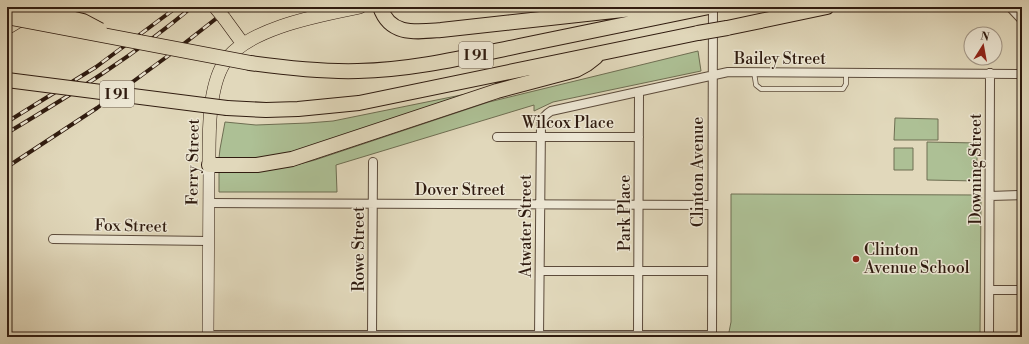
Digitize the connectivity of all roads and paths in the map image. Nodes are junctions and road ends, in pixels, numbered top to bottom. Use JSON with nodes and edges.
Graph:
{"nodes":[{"id":1,"x":24,"y":7,"type":"edge"},
{"id":2,"x":40,"y":7,"type":"edge"},
{"id":3,"x":215,"y":7,"type":"edge"},
{"id":4,"x":360,"y":7,"type":"edge"},
{"id":5,"x":380,"y":7,"type":"edge"},
{"id":6,"x":650,"y":7,"type":"edge"},
{"id":7,"x":713,"y":7,"type":"edge"},
{"id":8,"x":827,"y":7,"type":"edge"},
{"id":9,"x":1010,"y":7,"type":"edge"},
{"id":10,"x":704,"y":8,"type":"edge"},
{"id":11,"x":7,"y":17,"type":"edge"},
{"id":12,"x":1022,"y":20,"type":"edge"},
{"id":13,"x":7,"y":28,"type":"edge"},
{"id":14,"x":111,"y":37,"type":"junction"},
{"id":15,"x":243,"y":44,"type":"junction"},
{"id":16,"x":600,"y":54,"type":"junction"},
{"id":17,"x":754,"y":72,"type":"junction"},
{"id":18,"x":846,"y":73,"type":"junction"},
{"id":19,"x":990,"y":74,"type":"junction"},
{"id":20,"x":1022,"y":74,"type":"edge"},
{"id":21,"x":713,"y":76,"type":"junction"},
{"id":22,"x":7,"y":80,"type":"edge"},
{"id":23,"x":639,"y":92,"type":"junction"},
{"id":24,"x":544,"y":116,"type":"joint"},
{"id":25,"x":497,"y":137,"type":"dead end"},
{"id":26,"x":541,"y":137,"type":"junction"},
{"id":27,"x":639,"y":137,"type":"junction"},
{"id":28,"x":373,"y":162,"type":"dead end"},
{"id":29,"x":209,"y":165,"type":"junction"},
{"id":30,"x":990,"y":196,"type":"junction"},
{"id":31,"x":1022,"y":196,"type":"edge"},
{"id":32,"x":209,"y":203,"type":"junction"},
{"id":33,"x":373,"y":204,"type":"junction"},
{"id":34,"x":540,"y":204,"type":"junction"},
{"id":35,"x":639,"y":205,"type":"junction"},
{"id":36,"x":712,"y":205,"type":"junction"},
{"id":37,"x":53,"y":239,"type":"dead end"},
{"id":38,"x":209,"y":241,"type":"junction"},
{"id":39,"x":638,"y":270,"type":"junction"},
{"id":40,"x":540,"y":271,"type":"junction"},
{"id":41,"x":712,"y":271,"type":"junction"},
{"id":42,"x":990,"y":290,"type":"junction"},
{"id":43,"x":1022,"y":290,"type":"edge"},
{"id":44,"x":638,"y":335,"type":"junction"},
{"id":45,"x":208,"y":336,"type":"edge"},
{"id":46,"x":372,"y":336,"type":"edge"},
{"id":47,"x":539,"y":336,"type":"edge"},
{"id":48,"x":712,"y":336,"type":"edge"},
{"id":49,"x":989,"y":337,"type":"edge"}],
"edges":[{"from":1,"to":14,"type":"highway","bridge":true},
{"from":2,"to":13,"type":"main road"},
{"from":3,"to":15,"type":"main road","bridge":true},
{"from":4,"to":15,"type":"main road","name":"Ferry Street"},
{"from":5,"to":6,"type":"highway"},
{"from":7,"to":21,"type":"street","name":"Clinton Avenue"},
{"from":8,"to":16,"type":"highway","number":"I 91","bridge":true},
{"from":9,"to":12,"type":"street"},
{"from":10,"to":14,"type":"highway","number":"I 91","bridge":true},
{"from":11,"to":14,"type":"highway","number":"I 91","bridge":true},
{"from":15,"to":29,"type":"main road","name":"Ferry Street"},
{"from":16,"to":22,"type":"highway","number":"I 91","bridge":true},
{"from":16,"to":29,"type":"highway"},
{"from":17,"to":18,"type":"street","name":"Bailey Street"},
{"from":17,"to":18,"type":"lane"},
{"from":17,"to":21,"type":"street","name":"Bailey Street"},
{"from":18,"to":19,"type":"street","name":"Bailey Street"},
{"from":19,"to":20,"type":"street","name":"Bailey Street"},
{"from":19,"to":30,"type":"street","name":"Downing Street"},
{"from":21,"to":23,"type":"street","name":"Bailey Street"},
{"from":21,"to":36,"type":"street","name":"Clinton Avenue"},
{"from":23,"to":24,"type":"street","name":"Bailey Street"},
{"from":23,"to":27,"type":"street","name":"Park Place"},
{"from":24,"to":26,"type":"street","name":"Atwater Street"},
{"from":25,"to":26,"type":"street","name":"Wilcox Place"},
{"from":26,"to":27,"type":"street","name":"Wilcox Place"},
{"from":26,"to":34,"type":"street","name":"Atwater Street"},
{"from":27,"to":35,"type":"street","name":"Park Place"},
{"from":28,"to":33,"type":"street","name":"Rowe Street"},
{"from":29,"to":32,"type":"main road","name":"Ferry Street"},
{"from":30,"to":31,"type":"street"},
{"from":30,"to":42,"type":"street","name":"Downing Street"},
{"from":32,"to":33,"type":"street","name":"Dover Street"},
{"from":32,"to":38,"type":"main road","name":"Ferry Street"},
{"from":33,"to":34,"type":"street","name":"Dover Street"},
{"from":33,"to":46,"type":"street","name":"Rowe Street"},
{"from":34,"to":35,"type":"street","name":"Dover Street"},
{"from":34,"to":40,"type":"street","name":"Atwater Street"},
{"from":35,"to":36,"type":"street","name":"Dover Street"},
{"from":35,"to":39,"type":"street","name":"Park Place"},
{"from":36,"to":41,"type":"street","name":"Clinton Avenue"},
{"from":37,"to":38,"type":"street","name":"Fox Street"},
{"from":38,"to":45,"type":"main road","name":"Ferry Street"},
{"from":39,"to":40,"type":"street"},
{"from":39,"to":41,"type":"street"},
{"from":39,"to":44,"type":"street","name":"Park Place"},
{"from":40,"to":47,"type":"street","name":"Atwater Street"},
{"from":41,"to":48,"type":"street","name":"Clinton Avenue"},
{"from":42,"to":43,"type":"street"},
{"from":42,"to":49,"type":"street","name":"Downing Street"},
{"from":44,"to":47,"type":"street"},
{"from":44,"to":48,"type":"street"},
{"from":45,"to":46,"type":"street"},
{"from":46,"to":47,"type":"street"}]}
